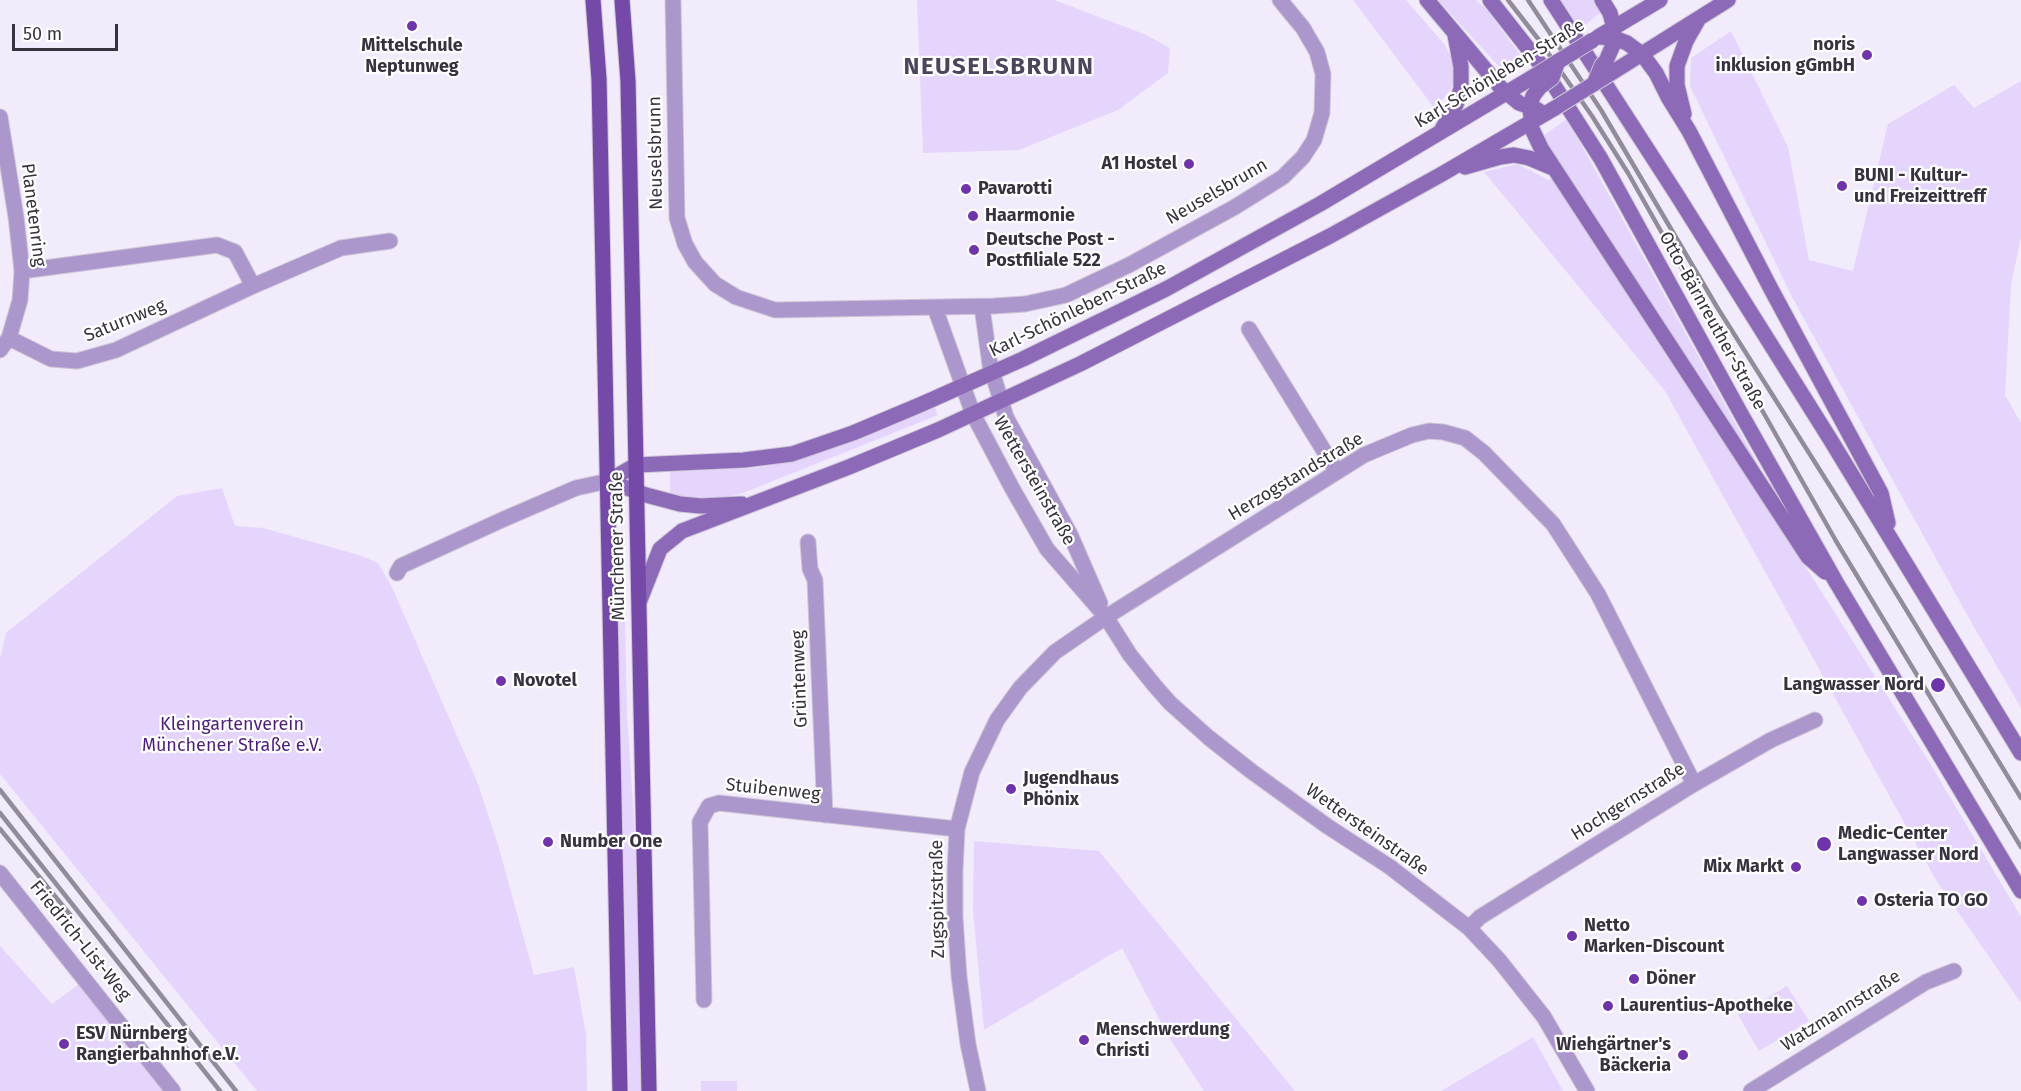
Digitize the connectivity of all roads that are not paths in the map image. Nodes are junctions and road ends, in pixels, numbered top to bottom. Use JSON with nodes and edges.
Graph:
{"nodes":[{"id":1,"x":593,"y":0,"type":"edge"},
{"id":2,"x":622,"y":0,"type":"edge"},
{"id":3,"x":673,"y":0,"type":"edge"},
{"id":4,"x":1280,"y":0,"type":"edge"},
{"id":5,"x":1427,"y":0,"type":"edge"},
{"id":6,"x":1490,"y":0,"type":"edge"},
{"id":7,"x":1551,"y":0,"type":"edge"},
{"id":8,"x":1602,"y":0,"type":"edge"},
{"id":9,"x":1660,"y":0,"type":"edge"},
{"id":10,"x":1728,"y":0,"type":"edge"},
{"id":11,"x":1699,"y":19,"type":"junction"},
{"id":12,"x":1454,"y":32,"type":"junction"},
{"id":13,"x":1605,"y":36,"type":"junction"},
{"id":14,"x":1642,"y":54,"type":"junction"},
{"id":15,"x":1610,"y":67,"type":"junction"},
{"id":16,"x":1537,"y":82,"type":"junction"},
{"id":17,"x":1507,"y":93,"type":"junction"},
{"id":18,"x":1530,"y":115,"type":"junction"},
{"id":19,"x":0,"y":117,"type":"edge"},
{"id":20,"x":1689,"y":131,"type":"junction"},
{"id":21,"x":1439,"y":133,"type":"junction"},
{"id":22,"x":1553,"y":168,"type":"junction"},
{"id":23,"x":1442,"y":174,"type":"junction"},
{"id":24,"x":390,"y":241,"type":"dead end"},
{"id":25,"x":22,"y":271,"type":"junction"},
{"id":26,"x":253,"y":286,"type":"junction"},
{"id":27,"x":982,"y":307,"type":"junction"},
{"id":28,"x":935,"y":308,"type":"junction"},
{"id":29,"x":1249,"y":329,"type":"dead end"},
{"id":30,"x":5,"y":344,"type":"edge"},
{"id":31,"x":992,"y":373,"type":"junction"},
{"id":32,"x":962,"y":386,"type":"junction"},
{"id":33,"x":1001,"y":402,"type":"junction"},
{"id":34,"x":973,"y":414,"type":"junction"},
{"id":35,"x":636,"y":465,"type":"junction"},
{"id":36,"x":1337,"y":472,"type":"junction"},
{"id":37,"x":608,"y":481,"type":"junction"},
{"id":38,"x":636,"y":492,"type":"junction"},
{"id":39,"x":754,"y":503,"type":"junction"},
{"id":40,"x":1891,"y":538,"type":"junction"},
{"id":41,"x":808,"y":542,"type":"dead end"},
{"id":42,"x":397,"y":573,"type":"dead end"},
{"id":43,"x":1836,"y":582,"type":"junction"},
{"id":44,"x":638,"y":606,"type":"junction"},
{"id":45,"x":1106,"y":617,"type":"junction"},
{"id":46,"x":1815,"y":720,"type":"dead end"},
{"id":47,"x":2021,"y":753,"type":"edge"},
{"id":48,"x":1694,"y":784,"type":"junction"},
{"id":49,"x":825,"y":815,"type":"junction"},
{"id":50,"x":957,"y":829,"type":"junction"},
{"id":51,"x":0,"y":873,"type":"edge"},
{"id":52,"x":2021,"y":891,"type":"edge"},
{"id":53,"x":1469,"y":928,"type":"junction"},
{"id":54,"x":1954,"y":971,"type":"dead end"},
{"id":55,"x":704,"y":1000,"type":"dead end"},
{"id":56,"x":173,"y":1091,"type":"edge"},
{"id":57,"x":620,"y":1091,"type":"edge"},
{"id":58,"x":649,"y":1091,"type":"edge"},
{"id":59,"x":978,"y":1091,"type":"edge"},
{"id":60,"x":1587,"y":1091,"type":"edge"},
{"id":61,"x":1751,"y":1091,"type":"edge"}],
"edges":[{"from":1,"to":37,"type":"main road","name":"Münchener Straße"},
{"from":2,"to":35,"type":"main road","name":"Münchener Straße"},
{"from":3,"to":28,"type":"street","name":"Neuselsbrunn"},
{"from":4,"to":27,"type":"street","name":"Neuselsbrunn"},
{"from":5,"to":12,"type":"main road"},
{"from":6,"to":43,"type":"main road","name":"Otto-Bärnreuther-Straße"},
{"from":7,"to":40,"type":"main road","name":"Otto-Bärnreuther-Straße"},
{"from":8,"to":13,"type":"main road"},
{"from":9,"to":13,"type":"main road","name":"Karl-Schönleben-Straße"},
{"from":10,"to":11,"type":"main road"},
{"from":11,"to":14,"type":"main road"},
{"from":11,"to":20,"type":"main road","name":"Otto-Bärnreuther-Straße"},
{"from":12,"to":17,"type":"main road"},
{"from":12,"to":21,"type":"main road"},
{"from":13,"to":14,"type":"main road","name":"Otto-Bärnreuther-Straße"},
{"from":13,"to":15,"type":"main road"},
{"from":13,"to":16,"type":"main road","name":"Karl-Schönleben-Straße","bridge":true},
{"from":14,"to":15,"type":"main road"},
{"from":14,"to":20,"type":"main road","name":"Otto-Bärnreuther-Straße"},
{"from":15,"to":18,"type":"main road","bridge":true},
{"from":16,"to":17,"type":"main road","name":"Karl-Schönleben-Straße"},
{"from":16,"to":18,"type":"main road"},
{"from":17,"to":18,"type":"main road"},
{"from":17,"to":21,"type":"main road","name":"Karl-Schönleben-Straße"},
{"from":18,"to":22,"type":"main road","name":"Otto-Bärnreuther-Straße"},
{"from":18,"to":23,"type":"main road"},
{"from":19,"to":25,"type":"street","name":"Planetenring"},
{"from":20,"to":40,"type":"main road","name":"Otto-Bärnreuther-Straße"},
{"from":21,"to":31,"type":"main road","name":"Karl-Schönleben-Straße"},
{"from":22,"to":23,"type":"main road"},
{"from":22,"to":43,"type":"main road","name":"Otto-Bärnreuther-Straße"},
{"from":23,"to":33,"type":"main road"},
{"from":24,"to":26,"type":"street","name":"Saturnweg"},
{"from":25,"to":26,"type":"street"},
{"from":25,"to":30,"type":"street","name":"Planetenring"},
{"from":26,"to":30,"type":"street","name":"Saturnweg"},
{"from":27,"to":28,"type":"street","name":"Neuselsbrunn"},
{"from":27,"to":31,"type":"street"},
{"from":28,"to":32,"type":"street"},
{"from":29,"to":36,"type":"street"},
{"from":31,"to":32,"type":"main road","name":"Karl-Schönleben-Straße"},
{"from":31,"to":33,"type":"street","name":"Wettersteinstraße"},
{"from":32,"to":34,"type":"street","name":"Wettersteinstraße"},
{"from":32,"to":35,"type":"main road","name":"Karl-Schönleben-Straße"},
{"from":33,"to":34,"type":"main road"},
{"from":33,"to":45,"type":"street","name":"Wettersteinstraße"},
{"from":34,"to":39,"type":"main road"},
{"from":34,"to":45,"type":"street","name":"Wettersteinstraße"},
{"from":35,"to":37,"type":"main road","name":"Karl-Schönleben-Straße"},
{"from":35,"to":38,"type":"main road","name":"Münchener Straße"},
{"from":36,"to":45,"type":"street","name":"Herzogstandstraße"},
{"from":36,"to":48,"type":"street","name":"Herzogstandstraße"},
{"from":37,"to":38,"type":"main road"},
{"from":37,"to":42,"type":"street","name":"Münchener Straße"},
{"from":37,"to":57,"type":"main road","name":"Münchener Straße"},
{"from":38,"to":39,"type":"main road"},
{"from":38,"to":44,"type":"main road","name":"Münchener Straße"},
{"from":39,"to":44,"type":"main road"},
{"from":40,"to":47,"type":"main road","name":"Otto-Bärnreuther-Straße"},
{"from":41,"to":49,"type":"street","name":"Grüntenweg"},
{"from":43,"to":52,"type":"main road","name":"Otto-Bärnreuther-Straße"},
{"from":44,"to":58,"type":"main road","name":"Münchener Straße"},
{"from":45,"to":50,"type":"street","name":"Zugspitzstraße"},
{"from":45,"to":53,"type":"street","name":"Wettersteinstraße"},
{"from":46,"to":48,"type":"street","name":"Hochgernstraße"},
{"from":48,"to":53,"type":"street","name":"Hochgernstraße"},
{"from":49,"to":50,"type":"street","name":"Stuibenweg"},
{"from":49,"to":55,"type":"street","name":"Stuibenweg"},
{"from":50,"to":59,"type":"street","name":"Zugspitzstraße"},
{"from":51,"to":56,"type":"street","name":"Friedrich-List-Weg"},
{"from":53,"to":60,"type":"street","name":"Wettersteinstraße"},
{"from":54,"to":61,"type":"street","name":"Watzmannstraße"}]}
